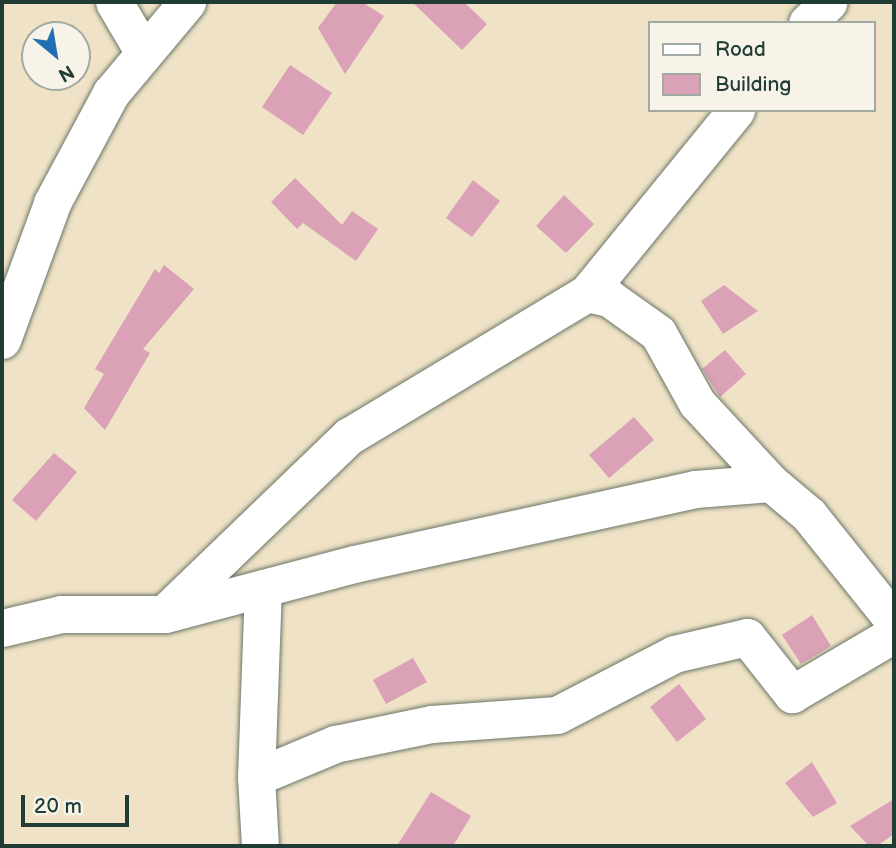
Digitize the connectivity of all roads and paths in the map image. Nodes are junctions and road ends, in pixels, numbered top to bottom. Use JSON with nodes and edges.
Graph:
{"nodes":[{"id":1,"x":114,"y":2,"type":"edge"},
{"id":2,"x":187,"y":2,"type":"edge"},
{"id":3,"x":829,"y":2,"type":"edge"},
{"id":4,"x":809,"y":21,"type":"edge"},
{"id":5,"x":144,"y":53,"type":"junction"},
{"id":6,"x":734,"y":112,"type":"edge"},
{"id":7,"x":587,"y":293,"type":"junction"},
{"id":8,"x":2,"y":340,"type":"edge"},
{"id":9,"x":771,"y":483,"type":"junction"},
{"id":10,"x":263,"y":588,"type":"junction"},
{"id":11,"x":165,"y":614,"type":"junction"},
{"id":12,"x":894,"y":621,"type":"edge"},
{"id":13,"x":2,"y":628,"type":"edge"},
{"id":14,"x":894,"y":634,"type":"edge"},
{"id":15,"x":256,"y":777,"type":"junction"},
{"id":16,"x":260,"y":846,"type":"edge"}],
"edges":[{"from":1,"to":5,"type":"street"},
{"from":2,"to":5,"type":"street"},
{"from":3,"to":4,"type":"street"},
{"from":5,"to":8,"type":"street"},
{"from":6,"to":7,"type":"street"},
{"from":7,"to":9,"type":"street"},
{"from":7,"to":11,"type":"street"},
{"from":9,"to":10,"type":"street"},
{"from":9,"to":12,"type":"street"},
{"from":10,"to":11,"type":"street"},
{"from":10,"to":15,"type":"street"},
{"from":11,"to":13,"type":"street"},
{"from":14,"to":15,"type":"street"},
{"from":15,"to":16,"type":"street"}]}
